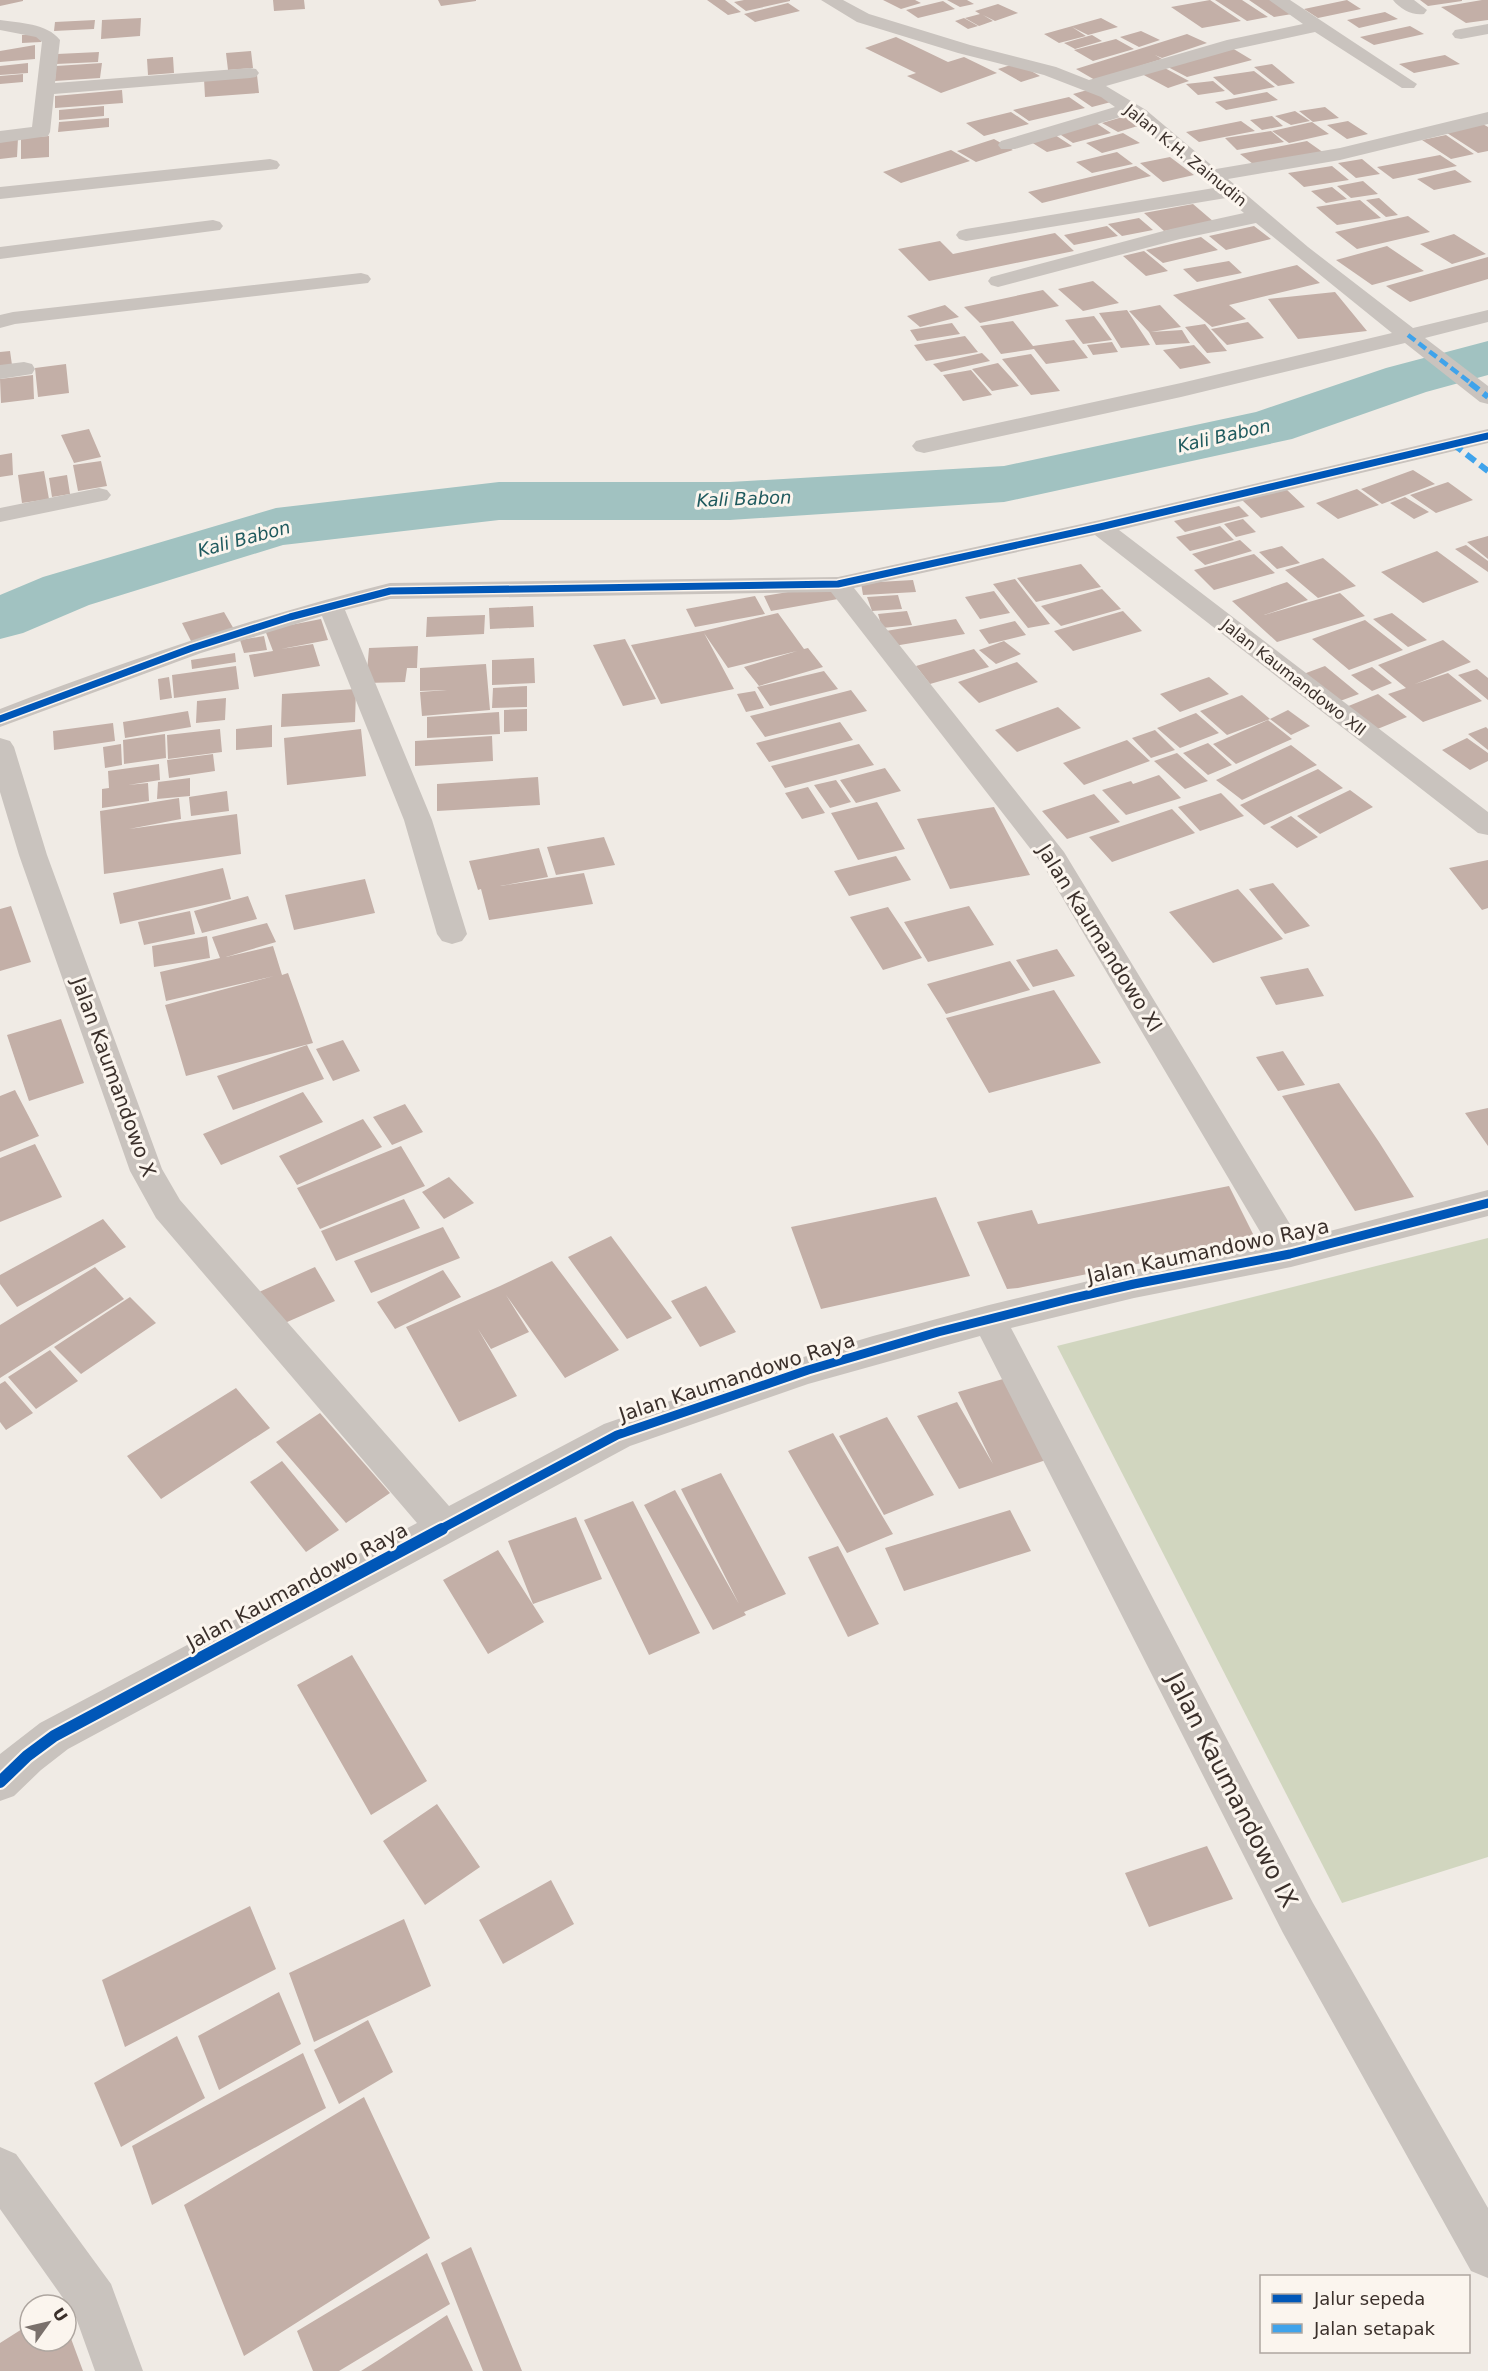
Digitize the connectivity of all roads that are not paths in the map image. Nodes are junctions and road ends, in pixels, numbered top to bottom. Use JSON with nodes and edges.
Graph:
{"nodes":[{"id":1,"x":830,"y":0,"type":"edge"},
{"id":2,"x":1278,"y":0,"type":"edge"},
{"id":3,"x":1402,"y":0,"type":"edge"},
{"id":4,"x":1418,"y":10,"type":"dead end"},
{"id":5,"x":0,"y":25,"type":"edge"},
{"id":6,"x":1317,"y":26,"type":"junction"},
{"id":7,"x":1488,"y":29,"type":"edge"},
{"id":8,"x":1461,"y":34,"type":"dead end"},
{"id":9,"x":250,"y":73,"type":"dead end"},
{"id":10,"x":1408,"y":84,"type":"dead end"},
{"id":11,"x":1090,"y":85,"type":"junction"},
{"id":12,"x":47,"y":89,"type":"junction"},
{"id":13,"x":1130,"y":108,"type":"junction"},
{"id":14,"x":1488,"y":118,"type":"edge"},
{"id":15,"x":0,"y":137,"type":"edge"},
{"id":16,"x":1008,"y":145,"type":"dead end"},
{"id":17,"x":270,"y":165,"type":"dead end"},
{"id":18,"x":1212,"y":176,"type":"junction"},
{"id":19,"x":1230,"y":191,"type":"junction"},
{"id":20,"x":0,"y":193,"type":"edge"},
{"id":21,"x":1260,"y":216,"type":"junction"},
{"id":22,"x":213,"y":226,"type":"dead end"},
{"id":23,"x":966,"y":235,"type":"dead end"},
{"id":24,"x":0,"y":253,"type":"edge"},
{"id":25,"x":361,"y":279,"type":"dead end"},
{"id":26,"x":998,"y":281,"type":"dead end"},
{"id":27,"x":1488,"y":316,"type":"edge"},
{"id":28,"x":0,"y":322,"type":"edge"},
{"id":29,"x":1408,"y":335,"type":"junction"},
{"id":30,"x":24,"y":369,"type":"dead end"},
{"id":31,"x":0,"y":372,"type":"edge"},
{"id":32,"x":1488,"y":397,"type":"edge"},
{"id":33,"x":1488,"y":436,"type":"edge"},
{"id":34,"x":924,"y":446,"type":"dead end"},
{"id":35,"x":99,"y":495,"type":"dead end"},
{"id":36,"x":0,"y":515,"type":"edge"},
{"id":37,"x":1100,"y":527,"type":"junction"},
{"id":38,"x":837,"y":584,"type":"junction"},
{"id":39,"x":330,"y":605,"type":"junction"},
{"id":40,"x":0,"y":718,"type":"edge"},
{"id":41,"x":0,"y":747,"type":"edge"},
{"id":42,"x":1488,"y":826,"type":"edge"},
{"id":43,"x":452,"y":934,"type":"dead end"},
{"id":44,"x":1488,"y":1203,"type":"edge"},
{"id":45,"x":1291,"y":1254,"type":"junction"},
{"id":46,"x":989,"y":1319,"type":"junction"},
{"id":47,"x":444,"y":1528,"type":"junction"},
{"id":48,"x":0,"y":1782,"type":"edge"},
{"id":49,"x":0,"y":2170,"type":"edge"},
{"id":50,"x":1488,"y":2254,"type":"edge"},
{"id":51,"x":119,"y":2371,"type":"edge"}],
"edges":[{"from":1,"to":11,"type":"street","name":"Jalan K.H. Zainudin"},
{"from":2,"to":6,"type":"street"},
{"from":3,"to":4,"type":"street"},
{"from":5,"to":12,"type":"street"},
{"from":6,"to":10,"type":"street"},
{"from":6,"to":11,"type":"street"},
{"from":7,"to":8,"type":"street"},
{"from":9,"to":12,"type":"street"},
{"from":11,"to":13,"type":"street","name":"Jalan K.H. Zainudin"},
{"from":12,"to":15,"type":"street"},
{"from":13,"to":16,"type":"street"},
{"from":13,"to":18,"type":"street","name":"Jalan K.H. Zainudin"},
{"from":14,"to":18,"type":"street"},
{"from":17,"to":20,"type":"street"},
{"from":18,"to":19,"type":"street","name":"Jalan K.H. Zainudin"},
{"from":19,"to":21,"type":"street","name":"Jalan K.H. Zainudin"},
{"from":19,"to":23,"type":"street"},
{"from":21,"to":26,"type":"street"},
{"from":21,"to":29,"type":"street","name":"Jalan K.H. Zainudin"},
{"from":22,"to":24,"type":"street"},
{"from":25,"to":28,"type":"street"},
{"from":27,"to":29,"type":"street"},
{"from":29,"to":32,"type":"street","name":"Jalan K.H. Zainudin"},
{"from":29,"to":34,"type":"street"},
{"from":30,"to":31,"type":"street"},
{"from":33,"to":37,"type":"street"},
{"from":35,"to":36,"type":"street"},
{"from":37,"to":38,"type":"street"},
{"from":37,"to":42,"type":"street","name":"Jalan Kaumandowo XII"},
{"from":38,"to":39,"type":"street"},
{"from":38,"to":45,"type":"street","name":"Jalan Kaumandowo XI"},
{"from":39,"to":40,"type":"street"},
{"from":39,"to":43,"type":"street"},
{"from":41,"to":47,"type":"street","name":"Jalan Kaumandowo X"},
{"from":44,"to":45,"type":"street","name":"Jalan Kaumandowo Raya"},
{"from":45,"to":46,"type":"street","name":"Jalan Kaumandowo Raya"},
{"from":46,"to":47,"type":"street","name":"Jalan Kaumandowo Raya"},
{"from":46,"to":50,"type":"street","name":"Jalan Kaumandowo IX"},
{"from":47,"to":48,"type":"street","name":"Jalan Kaumandowo Raya"},
{"from":49,"to":51,"type":"street"}]}
